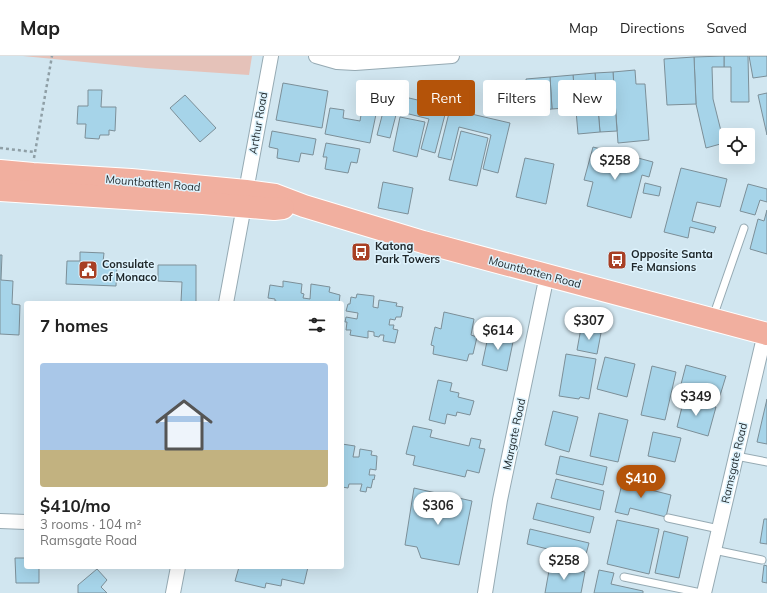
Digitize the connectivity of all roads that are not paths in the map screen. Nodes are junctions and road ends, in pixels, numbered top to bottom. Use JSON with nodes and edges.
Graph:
{"nodes":[{"id":1,"x":271,"y":56,"type":"edge"},
{"id":2,"x":316,"y":56,"type":"edge"},
{"id":3,"x":452,"y":56,"type":"edge"},
{"id":4,"x":0,"y":171,"type":"edge"},
{"id":5,"x":0,"y":190,"type":"edge"},
{"id":6,"x":245,"y":198,"type":"junction"},
{"id":7,"x":744,"y":228,"type":"dead end"},
{"id":8,"x":547,"y":275,"type":"junction"},
{"id":9,"x":226,"y":301,"type":"edge"},
{"id":10,"x":712,"y":319,"type":"junction"},
{"id":11,"x":766,"y":333,"type":"edge"},
{"id":12,"x":736,"y":456,"type":"junction"},
{"id":13,"x":767,"y":462,"type":"edge"},
{"id":14,"x":668,"y":518,"type":"dead end"},
{"id":15,"x":0,"y":521,"type":"edge"},
{"id":16,"x":24,"y":522,"type":"edge"},
{"id":17,"x":719,"y":530,"type":"junction"},
{"id":18,"x":714,"y":550,"type":"junction"},
{"id":19,"x":762,"y":560,"type":"dead end"},
{"id":20,"x":178,"y":569,"type":"edge"},
{"id":21,"x":624,"y":577,"type":"dead end"},
{"id":22,"x":173,"y":593,"type":"edge"},
{"id":23,"x":485,"y":593,"type":"edge"},
{"id":24,"x":703,"y":593,"type":"edge"}],
"edges":[{"from":1,"to":6,"type":"street","name":"Arthur Road"},
{"from":2,"to":3,"type":"street"},
{"from":4,"to":6,"type":"main road","name":"Mountbatten Road"},
{"from":5,"to":6,"type":"main road","name":"Mountbatten Road"},
{"from":6,"to":8,"type":"main road","name":"Mountbatten Road"},
{"from":6,"to":9,"type":"street","name":"Arthur Road"},
{"from":7,"to":10,"type":"lane"},
{"from":8,"to":10,"type":"main road","name":"Mountbatten Road"},
{"from":8,"to":23,"type":"street","name":"Margate Road"},
{"from":10,"to":11,"type":"main road","name":"Mountbatten Road"},
{"from":11,"to":12,"type":"street","name":"Ramsgate Road"},
{"from":12,"to":13,"type":"lane"},
{"from":12,"to":17,"type":"street","name":"Ramsgate Road"},
{"from":14,"to":17,"type":"lane"},
{"from":15,"to":16,"type":"street"},
{"from":17,"to":18,"type":"street","name":"Ramsgate Road"},
{"from":18,"to":19,"type":"lane"},
{"from":18,"to":24,"type":"street","name":"Ramsgate Road"},
{"from":20,"to":22,"type":"street"},
{"from":21,"to":24,"type":"lane"}]}
